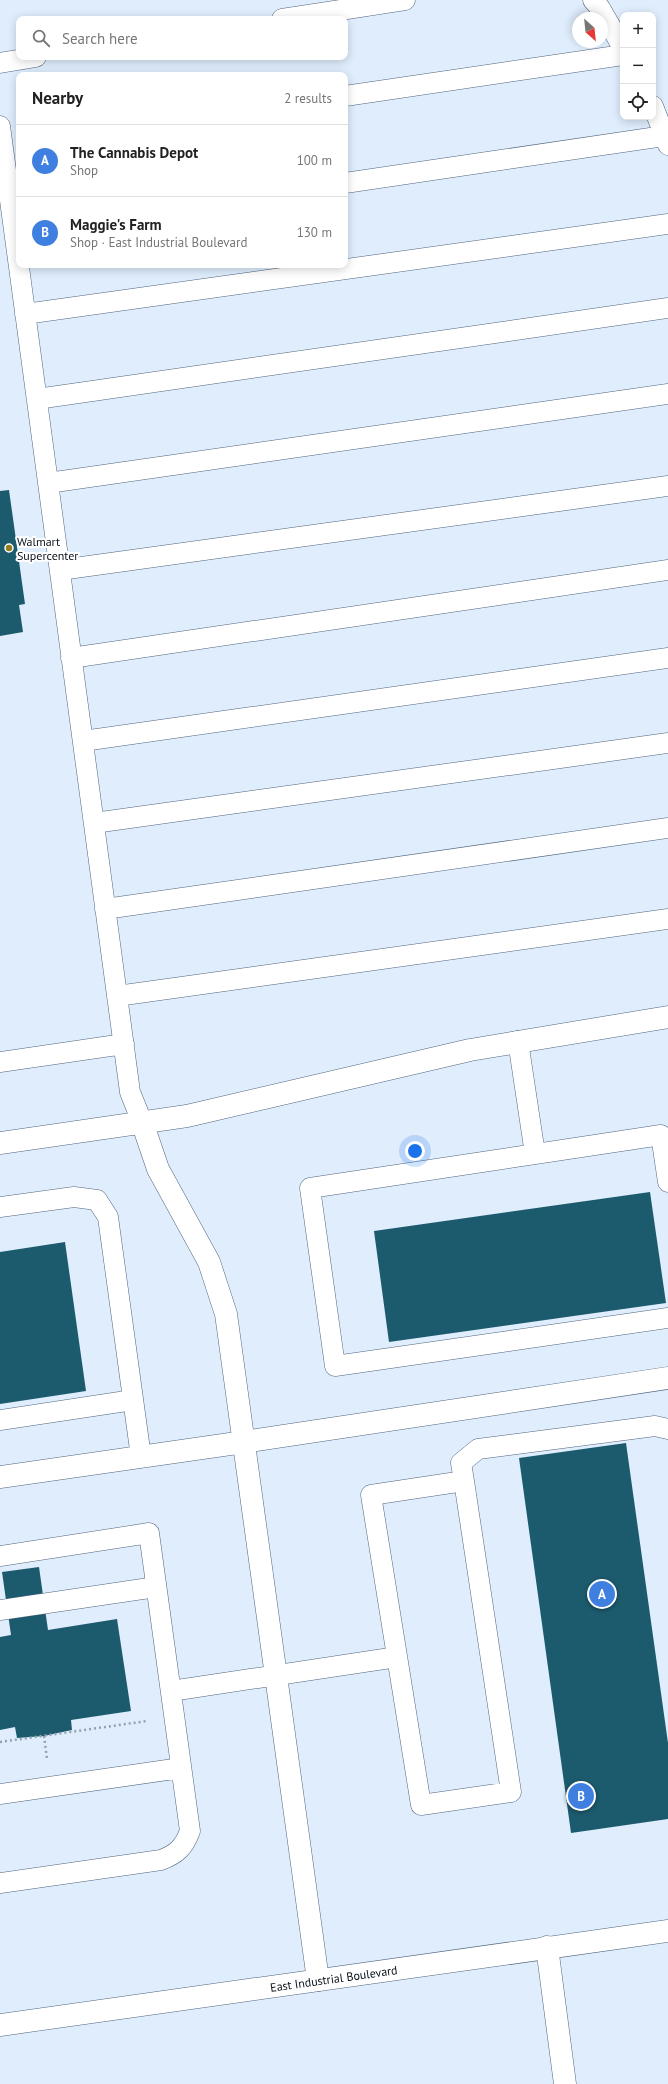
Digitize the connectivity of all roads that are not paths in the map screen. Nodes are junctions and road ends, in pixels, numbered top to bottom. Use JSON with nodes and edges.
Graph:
{"nodes":[{"id":1,"x":406,"y":0,"type":"edge"},
{"id":2,"x":593,"y":0,"type":"edge"},
{"id":3,"x":302,"y":16,"type":"edge"},
{"id":4,"x":620,"y":43,"type":"edge"},
{"id":5,"x":620,"y":55,"type":"edge"},
{"id":6,"x":18,"y":60,"type":"edge"},
{"id":7,"x":0,"y":63,"type":"edge"},
{"id":8,"x":348,"y":96,"type":"edge"},
{"id":9,"x":656,"y":114,"type":"edge"},
{"id":10,"x":0,"y":126,"type":"edge"},
{"id":11,"x":666,"y":140,"type":"edge"},
{"id":12,"x":11,"y":145,"type":"edge"},
{"id":13,"x":348,"y":183,"type":"edge"},
{"id":14,"x":16,"y":217,"type":"edge"},
{"id":15,"x":668,"y":224,"type":"edge"},
{"id":16,"x":21,"y":268,"type":"edge"},
{"id":17,"x":668,"y":308,"type":"edge"},
{"id":18,"x":25,"y":314,"type":"junction"},
{"id":19,"x":668,"y":394,"type":"edge"},
{"id":20,"x":36,"y":399,"type":"junction"},
{"id":21,"x":48,"y":483,"type":"junction"},
{"id":22,"x":668,"y":486,"type":"edge"},
{"id":23,"x":60,"y":570,"type":"junction"},
{"id":24,"x":668,"y":570,"type":"edge"},
{"id":25,"x":72,"y":658,"type":"junction"},
{"id":26,"x":668,"y":658,"type":"edge"},
{"id":27,"x":83,"y":741,"type":"junction"},
{"id":28,"x":668,"y":743,"type":"edge"},
{"id":29,"x":94,"y":824,"type":"junction"},
{"id":30,"x":668,"y":828,"type":"edge"},
{"id":31,"x":105,"y":909,"type":"junction"},
{"id":32,"x":668,"y":919,"type":"edge"},
{"id":33,"x":117,"y":996,"type":"junction"},
{"id":34,"x":668,"y":1017,"type":"edge"},
{"id":35,"x":518,"y":1041,"type":"junction"},
{"id":36,"x":124,"y":1044,"type":"junction"},
{"id":37,"x":0,"y":1062,"type":"edge"},
{"id":38,"x":142,"y":1122,"type":"junction"},
{"id":39,"x":0,"y":1143,"type":"edge"},
{"id":40,"x":535,"y":1154,"type":"junction"},
{"id":41,"x":668,"y":1182,"type":"edge"},
{"id":42,"x":0,"y":1207,"type":"edge"},
{"id":43,"x":668,"y":1318,"type":"edge"},
{"id":44,"x":668,"y":1378,"type":"edge"},
{"id":45,"x":133,"y":1400,"type":"junction"},
{"id":46,"x":0,"y":1420,"type":"edge"},
{"id":47,"x":668,"y":1429,"type":"edge"},
{"id":48,"x":244,"y":1442,"type":"junction"},
{"id":49,"x":141,"y":1457,"type":"junction"},
{"id":50,"x":0,"y":1477,"type":"edge"},
{"id":51,"x":464,"y":1481,"type":"junction"},
{"id":52,"x":0,"y":1556,"type":"edge"},
{"id":53,"x":156,"y":1587,"type":"junction"},
{"id":54,"x":0,"y":1610,"type":"edge"},
{"id":55,"x":397,"y":1657,"type":"junction"},
{"id":56,"x":276,"y":1675,"type":"junction"},
{"id":57,"x":171,"y":1691,"type":"junction"},
{"id":58,"x":181,"y":1768,"type":"junction"},
{"id":59,"x":0,"y":1794,"type":"edge"},
{"id":60,"x":0,"y":1883,"type":"edge"},
{"id":61,"x":668,"y":1931,"type":"edge"},
{"id":62,"x":547,"y":1947,"type":"junction"},
{"id":63,"x":318,"y":1980,"type":"junction"},
{"id":64,"x":0,"y":2026,"type":"edge"},
{"id":65,"x":565,"y":2084,"type":"edge"}],
"edges":[{"from":1,"to":3,"type":"lane"},
{"from":2,"to":4,"type":"lane"},
{"from":5,"to":8,"type":"lane"},
{"from":6,"to":7,"type":"lane"},
{"from":9,"to":11,"type":"lane"},
{"from":10,"to":12,"type":"lane"},
{"from":11,"to":13,"type":"lane"},
{"from":12,"to":14,"type":"lane"},
{"from":15,"to":18,"type":"lane"},
{"from":16,"to":18,"type":"lane"},
{"from":17,"to":20,"type":"lane"},
{"from":18,"to":20,"type":"lane"},
{"from":19,"to":21,"type":"lane"},
{"from":20,"to":21,"type":"lane"},
{"from":21,"to":23,"type":"lane"},
{"from":22,"to":23,"type":"lane"},
{"from":23,"to":25,"type":"lane"},
{"from":24,"to":25,"type":"lane"},
{"from":25,"to":27,"type":"lane"},
{"from":26,"to":27,"type":"lane"},
{"from":27,"to":29,"type":"lane"},
{"from":28,"to":29,"type":"lane"},
{"from":29,"to":31,"type":"lane"},
{"from":30,"to":31,"type":"lane"},
{"from":31,"to":33,"type":"lane"},
{"from":32,"to":33,"type":"lane"},
{"from":33,"to":36,"type":"lane"},
{"from":34,"to":35,"type":"street"},
{"from":35,"to":38,"type":"street"},
{"from":35,"to":40,"type":"lane"},
{"from":36,"to":37,"type":"lane"},
{"from":36,"to":38,"type":"lane"},
{"from":38,"to":39,"type":"street"},
{"from":38,"to":48,"type":"street"},
{"from":40,"to":41,"type":"lane"},
{"from":40,"to":43,"type":"lane"},
{"from":42,"to":45,"type":"lane"},
{"from":44,"to":48,"type":"street"},
{"from":45,"to":46,"type":"lane"},
{"from":45,"to":49,"type":"lane"},
{"from":47,"to":51,"type":"lane"},
{"from":48,"to":49,"type":"street"},
{"from":48,"to":56,"type":"street"},
{"from":49,"to":50,"type":"street"},
{"from":51,"to":55,"type":"lane"},
{"from":51,"to":55,"type":"lane"},
{"from":52,"to":53,"type":"lane"},
{"from":53,"to":54,"type":"lane"},
{"from":53,"to":57,"type":"lane"},
{"from":55,"to":56,"type":"lane"},
{"from":56,"to":57,"type":"lane"},
{"from":56,"to":63,"type":"street"},
{"from":57,"to":58,"type":"lane"},
{"from":58,"to":59,"type":"lane"},
{"from":58,"to":60,"type":"lane"},
{"from":61,"to":62,"type":"street","name":"East Industrial Boulevard"},
{"from":62,"to":63,"type":"street","name":"East Industrial Boulevard"},
{"from":62,"to":65,"type":"street"},
{"from":63,"to":64,"type":"street","name":"East Industrial Boulevard"}]}
